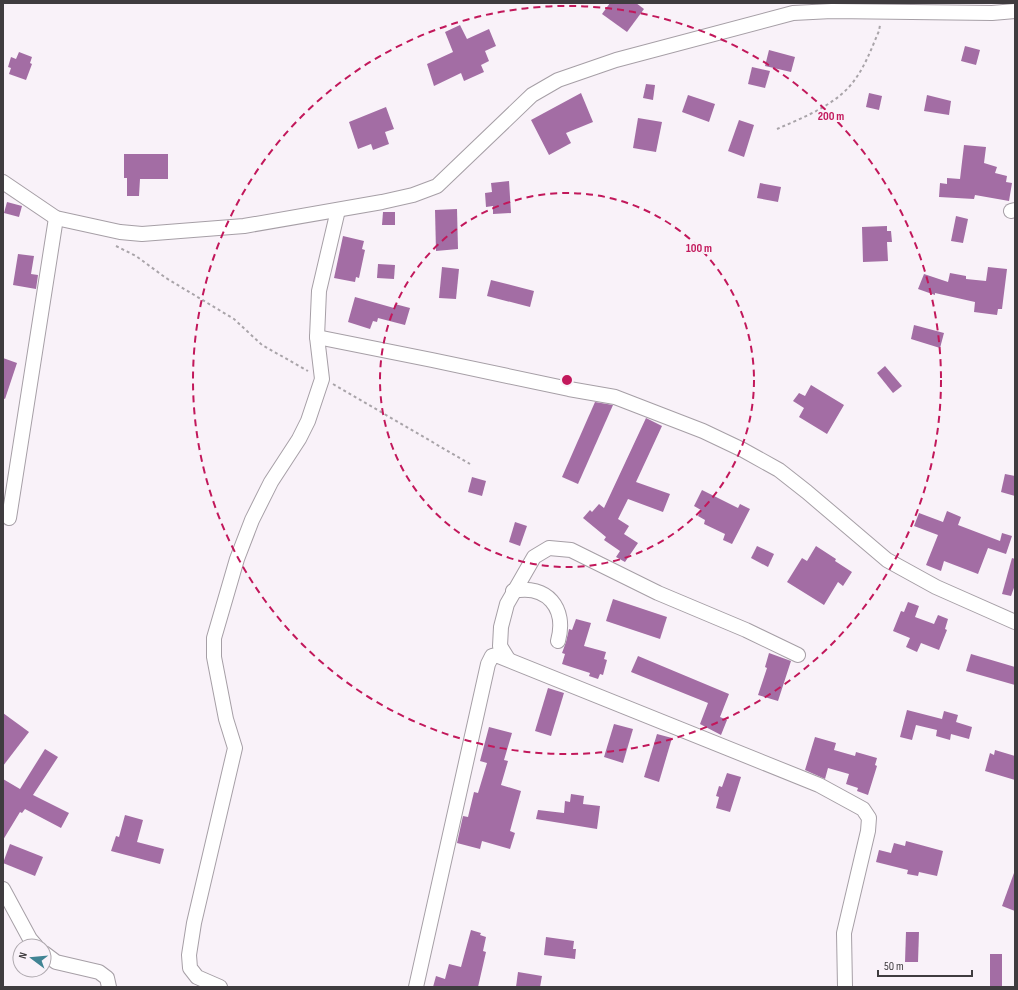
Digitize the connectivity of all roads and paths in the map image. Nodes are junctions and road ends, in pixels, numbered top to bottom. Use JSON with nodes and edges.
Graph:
{"nodes":[{"id":1,"x":819,"y":3,"type":"edge"},
{"id":2,"x":832,"y":11,"type":"junction"},
{"id":3,"x":1015,"y":11,"type":"edge"},
{"id":4,"x":883,"y":12,"type":"junction"},
{"id":5,"x":777,"y":129,"type":"dead end"},
{"id":6,"x":3,"y":182,"type":"edge"},
{"id":7,"x":338,"y":210,"type":"junction"},
{"id":8,"x":56,"y":218,"type":"junction"},
{"id":9,"x":115,"y":245,"type":"dead end"},
{"id":10,"x":317,"y":337,"type":"junction"},
{"id":11,"x":322,"y":379,"type":"junction"},
{"id":12,"x":470,"y":464,"type":"dead end"},
{"id":13,"x":8,"y":518,"type":"dead end"},
{"id":14,"x":513,"y":592,"type":"junction"},
{"id":15,"x":1015,"y":622,"type":"edge"},
{"id":16,"x":558,"y":641,"type":"dead end"},
{"id":17,"x":798,"y":655,"type":"dead end"},
{"id":18,"x":508,"y":659,"type":"junction"},
{"id":19,"x":3,"y":889,"type":"edge"},
{"id":20,"x":29,"y":938,"type":"edge"},
{"id":21,"x":52,"y":959,"type":"edge"},
{"id":22,"x":195,"y":982,"type":"edge"},
{"id":23,"x":109,"y":987,"type":"edge"},
{"id":24,"x":220,"y":987,"type":"edge"},
{"id":25,"x":416,"y":987,"type":"edge"},
{"id":26,"x":845,"y":987,"type":"edge"}],
"edges":[{"from":1,"to":2,"type":"street"},
{"from":2,"to":4,"type":"street"},
{"from":2,"to":7,"type":"street"},
{"from":3,"to":4,"type":"street"},
{"from":4,"to":5,"type":"path"},
{"from":6,"to":8,"type":"street"},
{"from":7,"to":8,"type":"street"},
{"from":7,"to":10,"type":"street"},
{"from":8,"to":13,"type":"street"},
{"from":9,"to":11,"type":"path"},
{"from":10,"to":11,"type":"street"},
{"from":10,"to":15,"type":"street"},
{"from":11,"to":12,"type":"path"},
{"from":11,"to":22,"type":"street"},
{"from":14,"to":16,"type":"street"},
{"from":14,"to":17,"type":"street"},
{"from":14,"to":18,"type":"street"},
{"from":18,"to":25,"type":"street"},
{"from":18,"to":26,"type":"street"},
{"from":19,"to":20,"type":"street"},
{"from":21,"to":23,"type":"street"},
{"from":22,"to":24,"type":"street"}]}
